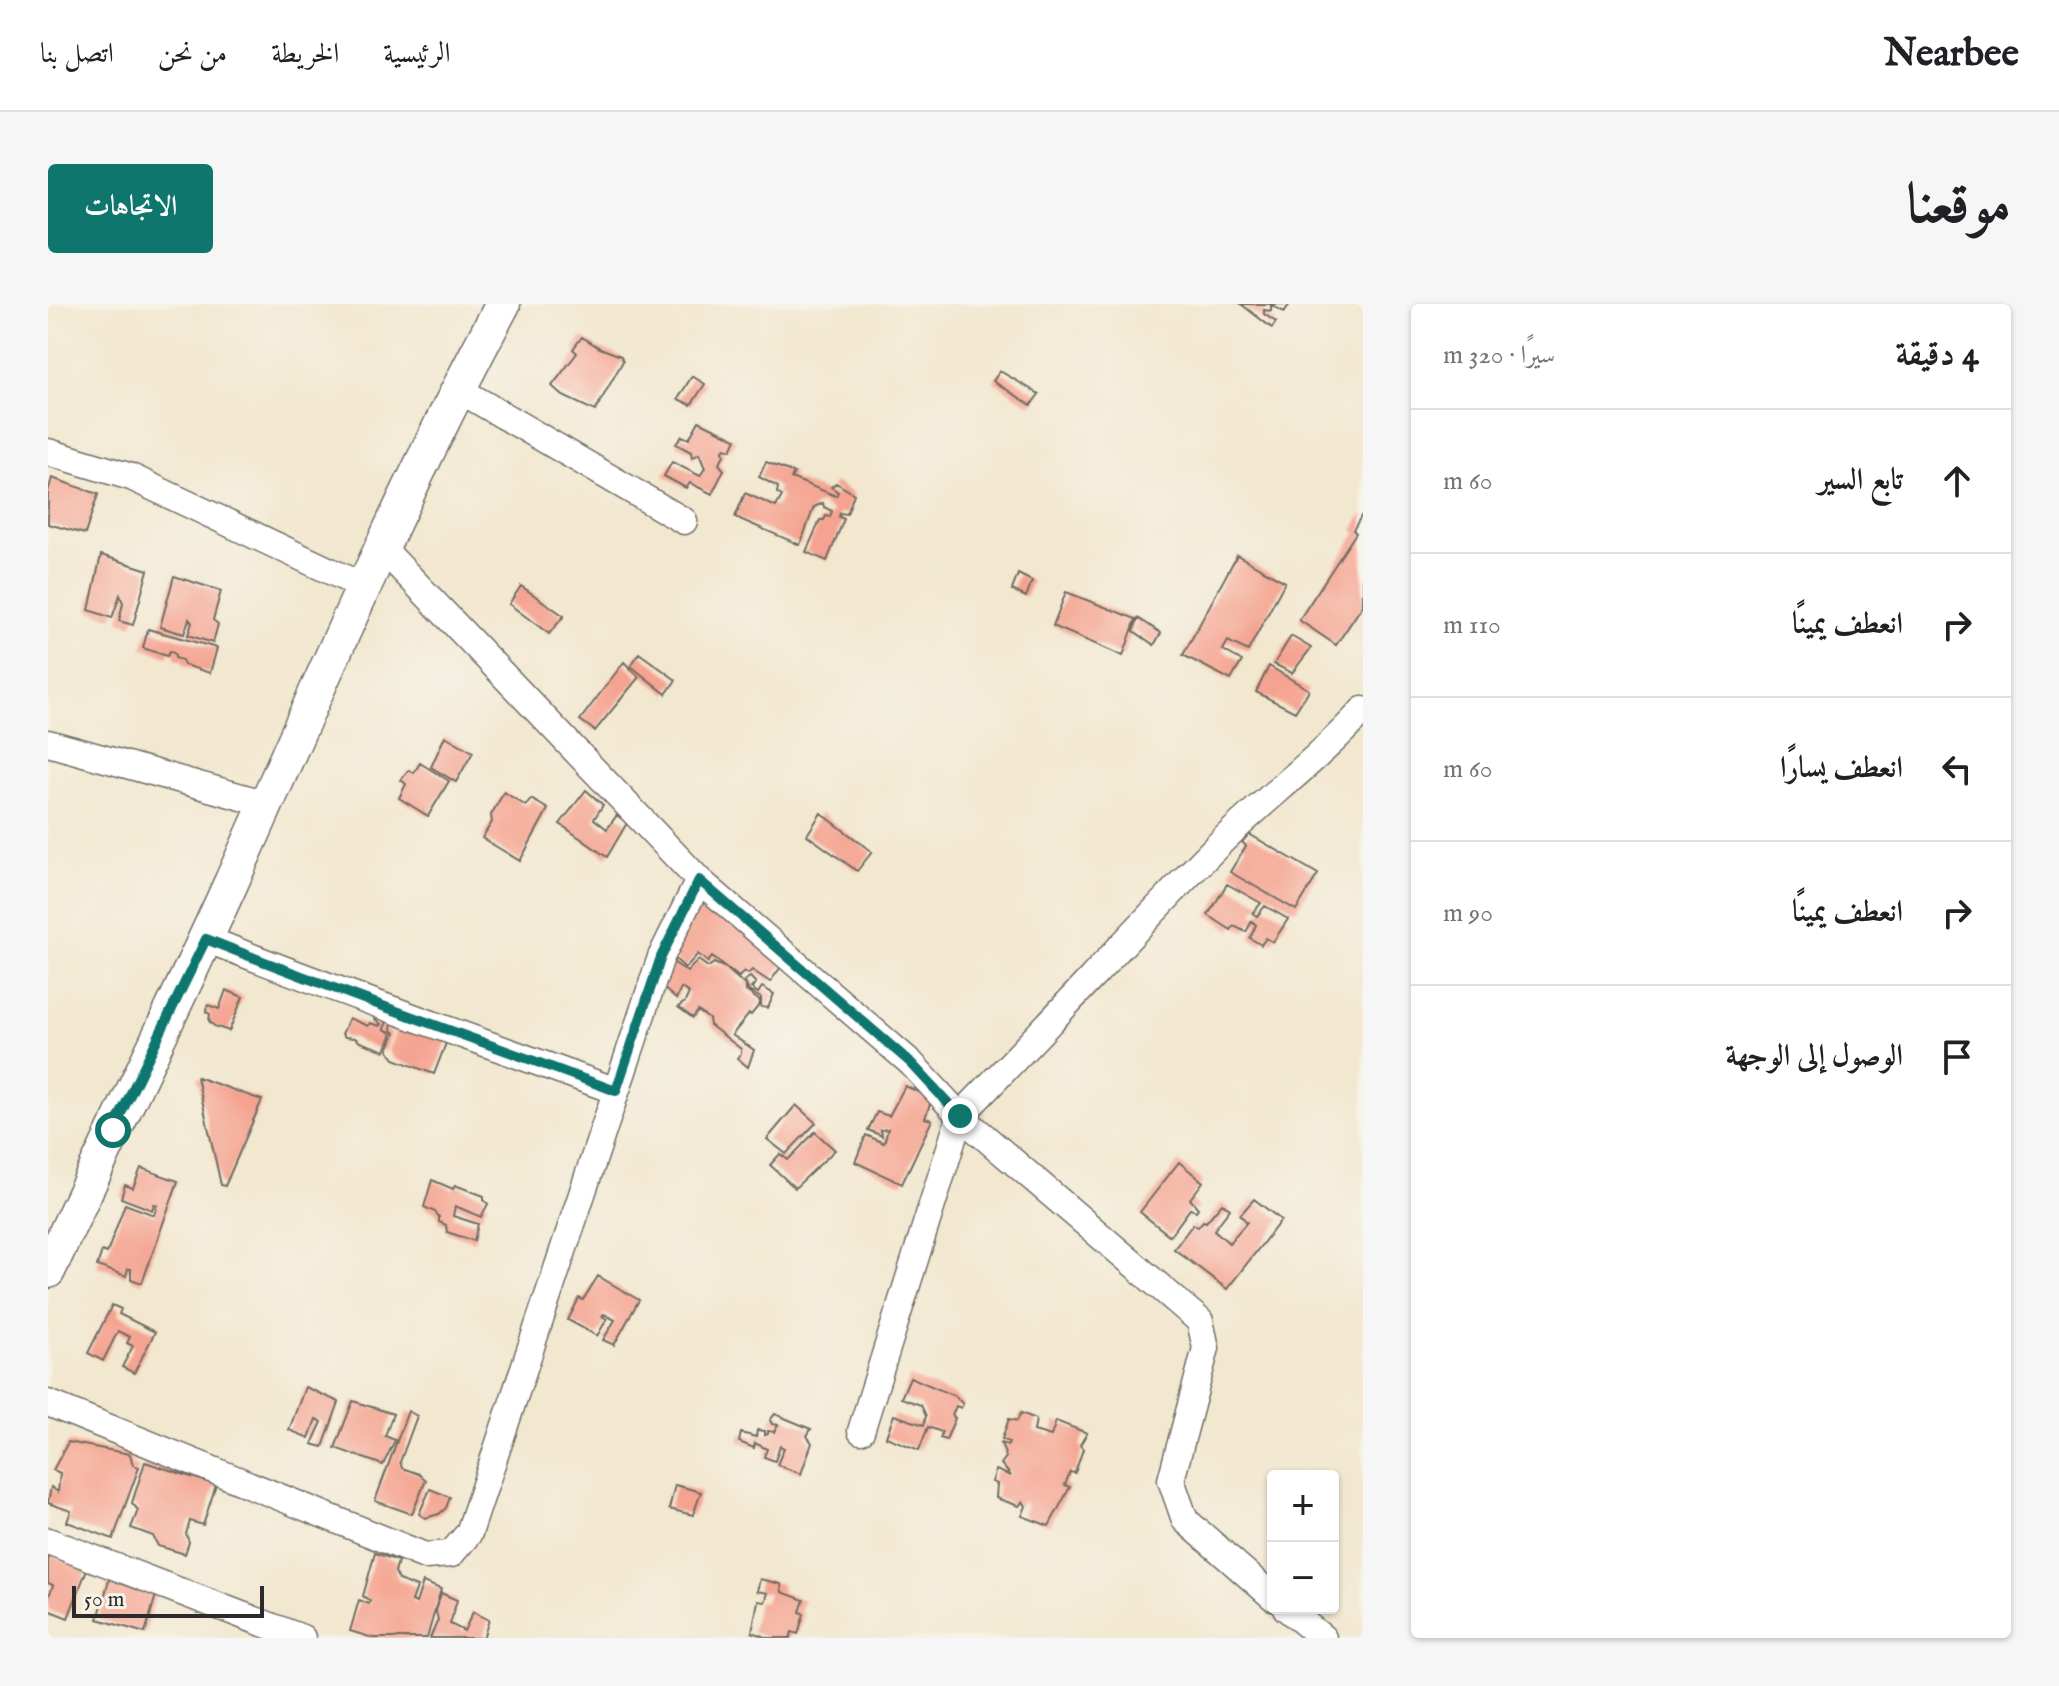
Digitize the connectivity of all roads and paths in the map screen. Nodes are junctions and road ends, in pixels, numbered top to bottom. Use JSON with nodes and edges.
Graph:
{"nodes":[{"id":1,"x":503,"y":304,"type":"edge"},
{"id":2,"x":458,"y":389,"type":"junction"},
{"id":3,"x":48,"y":452,"type":"edge"},
{"id":4,"x":684,"y":521,"type":"dead end"},
{"id":5,"x":382,"y":548,"type":"junction"},
{"id":6,"x":364,"y":587,"type":"junction"},
{"id":7,"x":1363,"y":710,"type":"edge"},
{"id":8,"x":48,"y":743,"type":"edge"},
{"id":9,"x":267,"y":804,"type":"junction"},
{"id":10,"x":699,"y":880,"type":"junction"},
{"id":11,"x":206,"y":939,"type":"junction"},
{"id":12,"x":616,"y":1091,"type":"junction"},
{"id":13,"x":960,"y":1116,"type":"junction"},
{"id":14,"x":48,"y":1271,"type":"edge"},
{"id":15,"x":48,"y":1403,"type":"edge"},
{"id":16,"x":861,"y":1431,"type":"dead end"},
{"id":17,"x":48,"y":1541,"type":"edge"},
{"id":18,"x":1267,"y":1592,"type":"edge"},
{"id":19,"x":1293,"y":1614,"type":"edge"},
{"id":20,"x":302,"y":1638,"type":"edge"},
{"id":21,"x":1323,"y":1638,"type":"edge"}],
"edges":[{"from":1,"to":2,"type":"street"},
{"from":2,"to":4,"type":"street"},
{"from":2,"to":5,"type":"street"},
{"from":3,"to":6,"type":"street"},
{"from":5,"to":6,"type":"street"},
{"from":5,"to":10,"type":"street"},
{"from":6,"to":9,"type":"street"},
{"from":7,"to":13,"type":"street"},
{"from":8,"to":9,"type":"street"},
{"from":9,"to":11,"type":"street"},
{"from":10,"to":12,"type":"street"},
{"from":10,"to":13,"type":"street"},
{"from":11,"to":12,"type":"street"},
{"from":11,"to":14,"type":"street"},
{"from":12,"to":15,"type":"street"},
{"from":13,"to":16,"type":"street"},
{"from":13,"to":18,"type":"street"},
{"from":17,"to":20,"type":"street"},
{"from":19,"to":21,"type":"street"}]}
